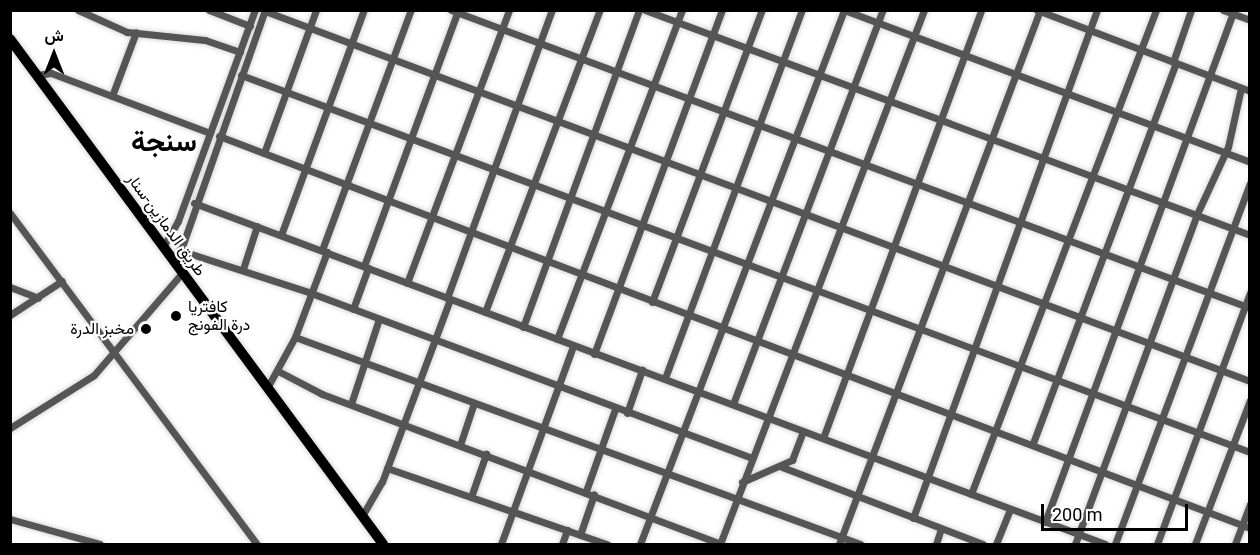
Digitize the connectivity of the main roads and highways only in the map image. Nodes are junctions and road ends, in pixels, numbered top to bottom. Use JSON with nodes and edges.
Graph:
{"nodes":[{"id":1,"x":10,"y":39,"type":"edge"},
{"id":2,"x":383,"y":544,"type":"edge"}],
"edges":[{"from":1,"to":2,"type":"highway","name":"طريق الدمازين-سنار"}]}
